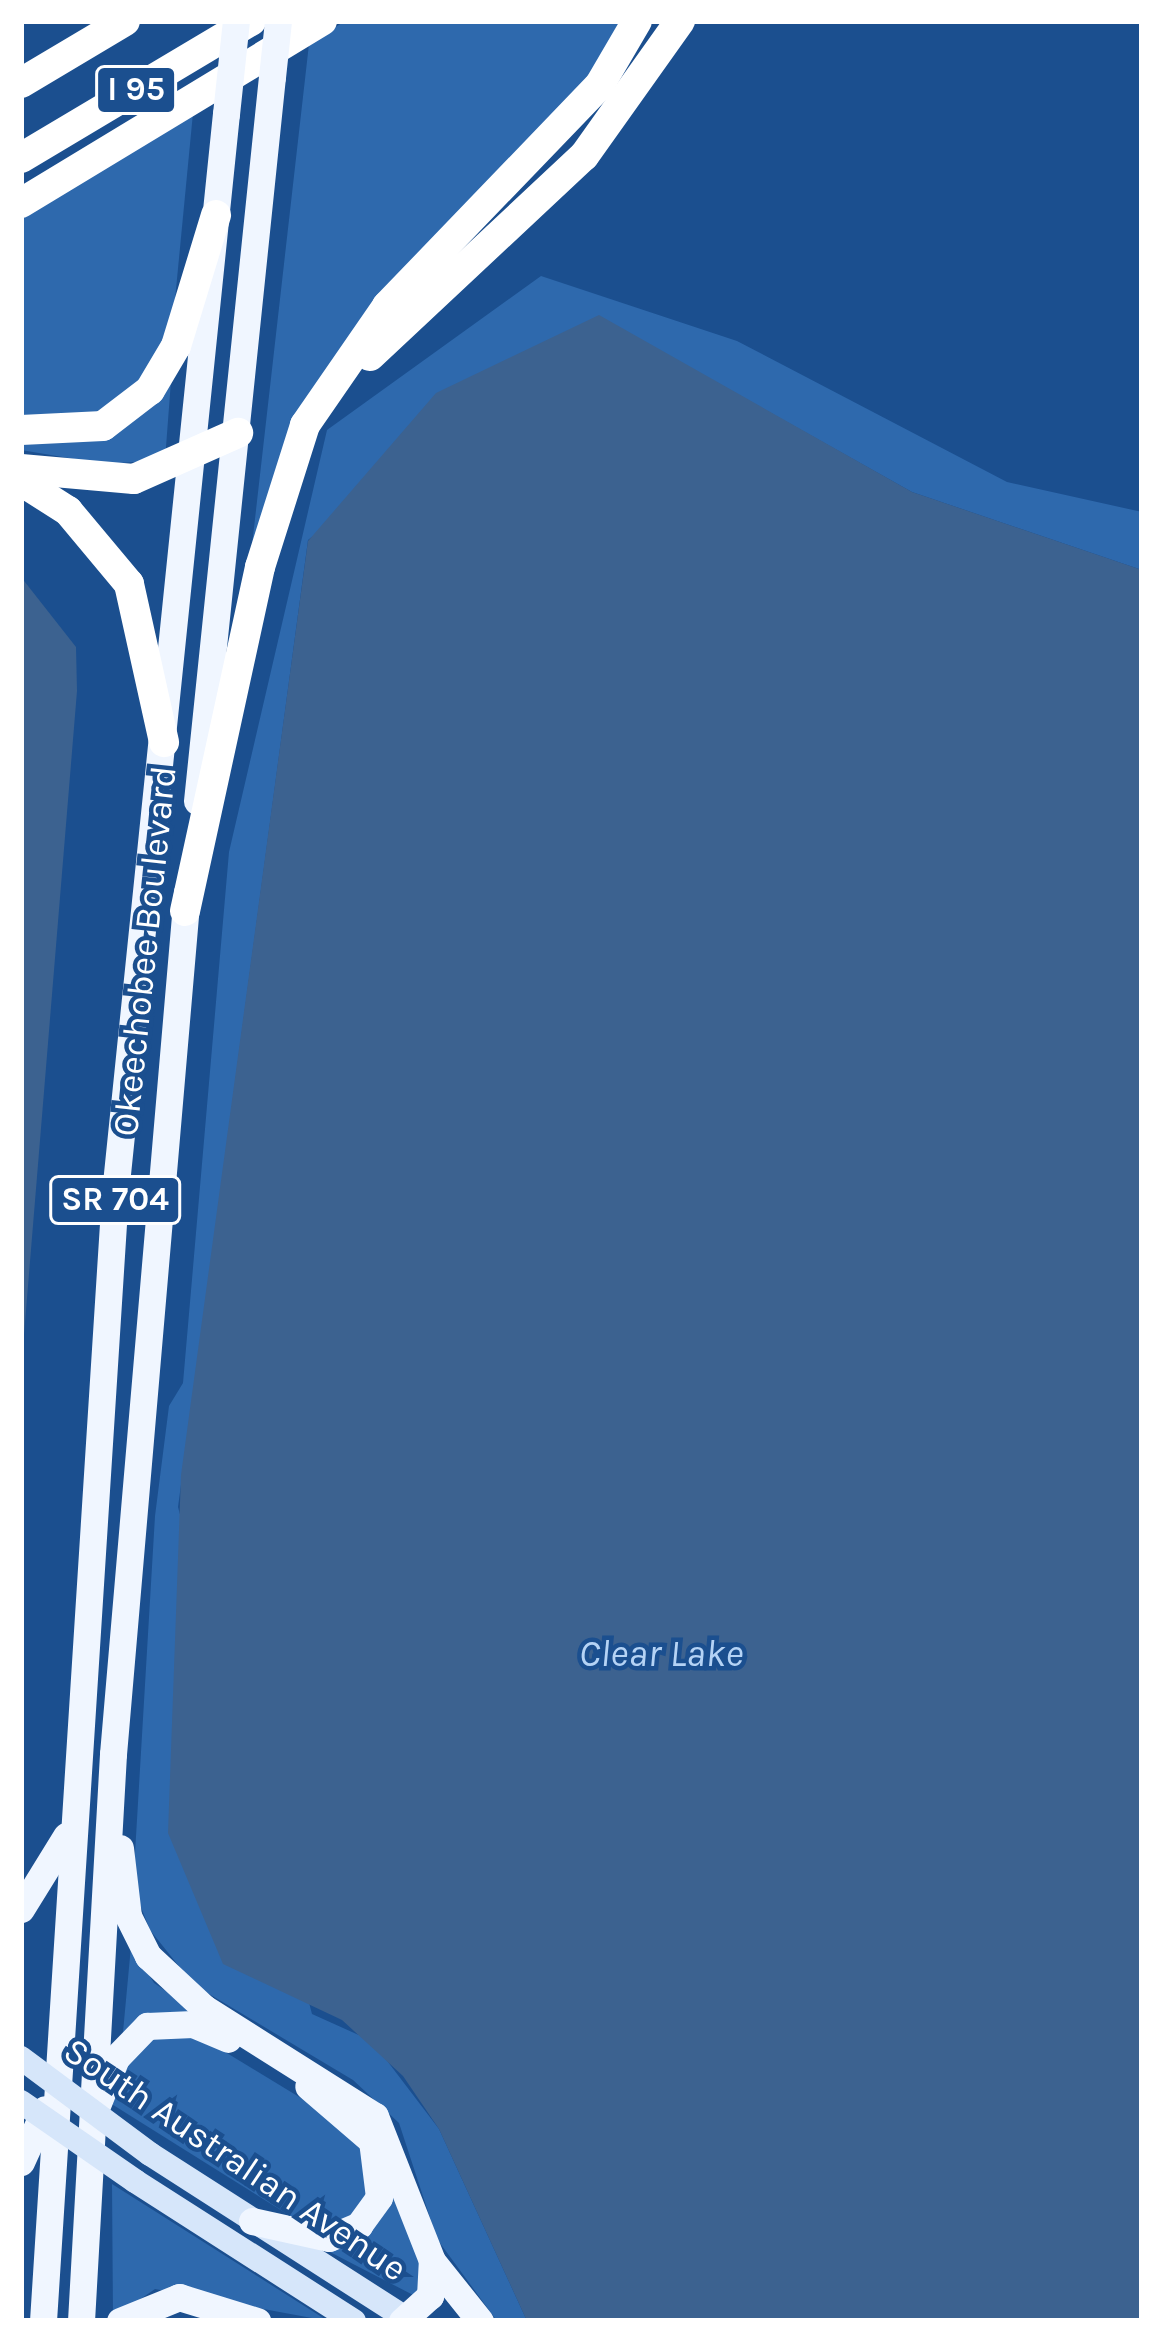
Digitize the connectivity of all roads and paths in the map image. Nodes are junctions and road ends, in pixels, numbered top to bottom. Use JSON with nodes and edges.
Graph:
{"nodes":[{"id":1,"x":125,"y":21,"type":"edge"},
{"id":2,"x":236,"y":21,"type":"edge"},
{"id":3,"x":251,"y":21,"type":"edge"},
{"id":4,"x":278,"y":21,"type":"edge"},
{"id":5,"x":322,"y":21,"type":"edge"},
{"id":6,"x":637,"y":21,"type":"edge"},
{"id":7,"x":680,"y":21,"type":"edge"},
{"id":8,"x":21,"y":83,"type":"edge"},
{"id":9,"x":21,"y":158,"type":"edge"},
{"id":10,"x":21,"y":202,"type":"edge"},
{"id":11,"x":216,"y":215,"type":"junction"},
{"id":12,"x":21,"y":430,"type":"edge"},
{"id":13,"x":238,"y":434,"type":"junction"},
{"id":14,"x":194,"y":460,"type":"junction"},
{"id":15,"x":21,"y":469,"type":"edge"},
{"id":16,"x":21,"y":481,"type":"edge"},
{"id":17,"x":283,"y":486,"type":"junction"},
{"id":18,"x":164,"y":742,"type":"junction"},
{"id":19,"x":185,"y":911,"type":"junction"},
{"id":20,"x":113,"y":1754,"type":"junction"},
{"id":21,"x":69,"y":1832,"type":"junction"},
{"id":22,"x":21,"y":1909,"type":"edge"},
{"id":23,"x":21,"y":2058,"type":"edge"},
{"id":24,"x":53,"y":2089,"type":"junction"},
{"id":25,"x":21,"y":2102,"type":"edge"},
{"id":26,"x":85,"y":2140,"type":"junction"},
{"id":27,"x":21,"y":2162,"type":"edge"},
{"id":28,"x":252,"y":2221,"type":"junction"},
{"id":29,"x":432,"y":2261,"type":"junction"},
{"id":30,"x":21,"y":2277,"type":"edge"},
{"id":31,"x":406,"y":2320,"type":"edge"},
{"id":32,"x":40,"y":2321,"type":"edge"},
{"id":33,"x":81,"y":2321,"type":"edge"},
{"id":34,"x":121,"y":2321,"type":"edge"},
{"id":35,"x":257,"y":2321,"type":"edge"},
{"id":36,"x":355,"y":2321,"type":"edge"},
{"id":37,"x":480,"y":2321,"type":"edge"}],
"edges":[{"from":1,"to":8,"type":"highway","number":"I 95"},
{"from":2,"to":11,"type":"main road","name":"Okeechobee Boulevard","number":"SR 704","bridge":true},
{"from":3,"to":9,"type":"highway","number":"I 95"},
{"from":4,"to":13,"type":"main road","name":"Okeechobee Boulevard","number":"SR 704","bridge":true},
{"from":5,"to":10,"type":"highway"},
{"from":6,"to":17,"type":"highway"},
{"from":7,"to":17,"type":"highway"},
{"from":11,"to":12,"type":"highway"},
{"from":11,"to":14,"type":"main road","name":"Okeechobee Boulevard","number":"SR 704"},
{"from":13,"to":14,"type":"highway"},
{"from":13,"to":19,"type":"main road","name":"Okeechobee Boulevard","number":"SR 704"},
{"from":14,"to":15,"type":"highway"},
{"from":14,"to":18,"type":"main road","name":"Okeechobee Boulevard","number":"SR 704"},
{"from":16,"to":18,"type":"highway"},
{"from":17,"to":19,"type":"highway"},
{"from":18,"to":21,"type":"main road","name":"Okeechobee Boulevard","number":"SR 704"},
{"from":19,"to":20,"type":"main road","name":"Okeechobee Boulevard","number":"SR 704"},
{"from":20,"to":26,"type":"main road","name":"Okeechobee Boulevard","number":"SR 704"},
{"from":20,"to":29,"type":"main road"},
{"from":21,"to":22,"type":"main road"},
{"from":21,"to":24,"type":"main road","name":"Okeechobee Boulevard","number":"SR 704"},
{"from":23,"to":28,"type":"main road","name":"South Australian Avenue","bridge":true},
{"from":24,"to":27,"type":"main road"},
{"from":24,"to":32,"type":"main road","name":"Okeechobee Boulevard","number":"SR 704"},
{"from":25,"to":36,"type":"main road","name":"South Australian Avenue","bridge":true},
{"from":26,"to":28,"type":"main road"},
{"from":26,"to":33,"type":"main road","name":"Okeechobee Boulevard","number":"SR 704"},
{"from":28,"to":31,"type":"main road","name":"South Australian Avenue"},
{"from":29,"to":31,"type":"main road"},
{"from":29,"to":37,"type":"main road"},
{"from":30,"to":32,"type":"main road"},
{"from":34,"to":35,"type":"main road"}]}
